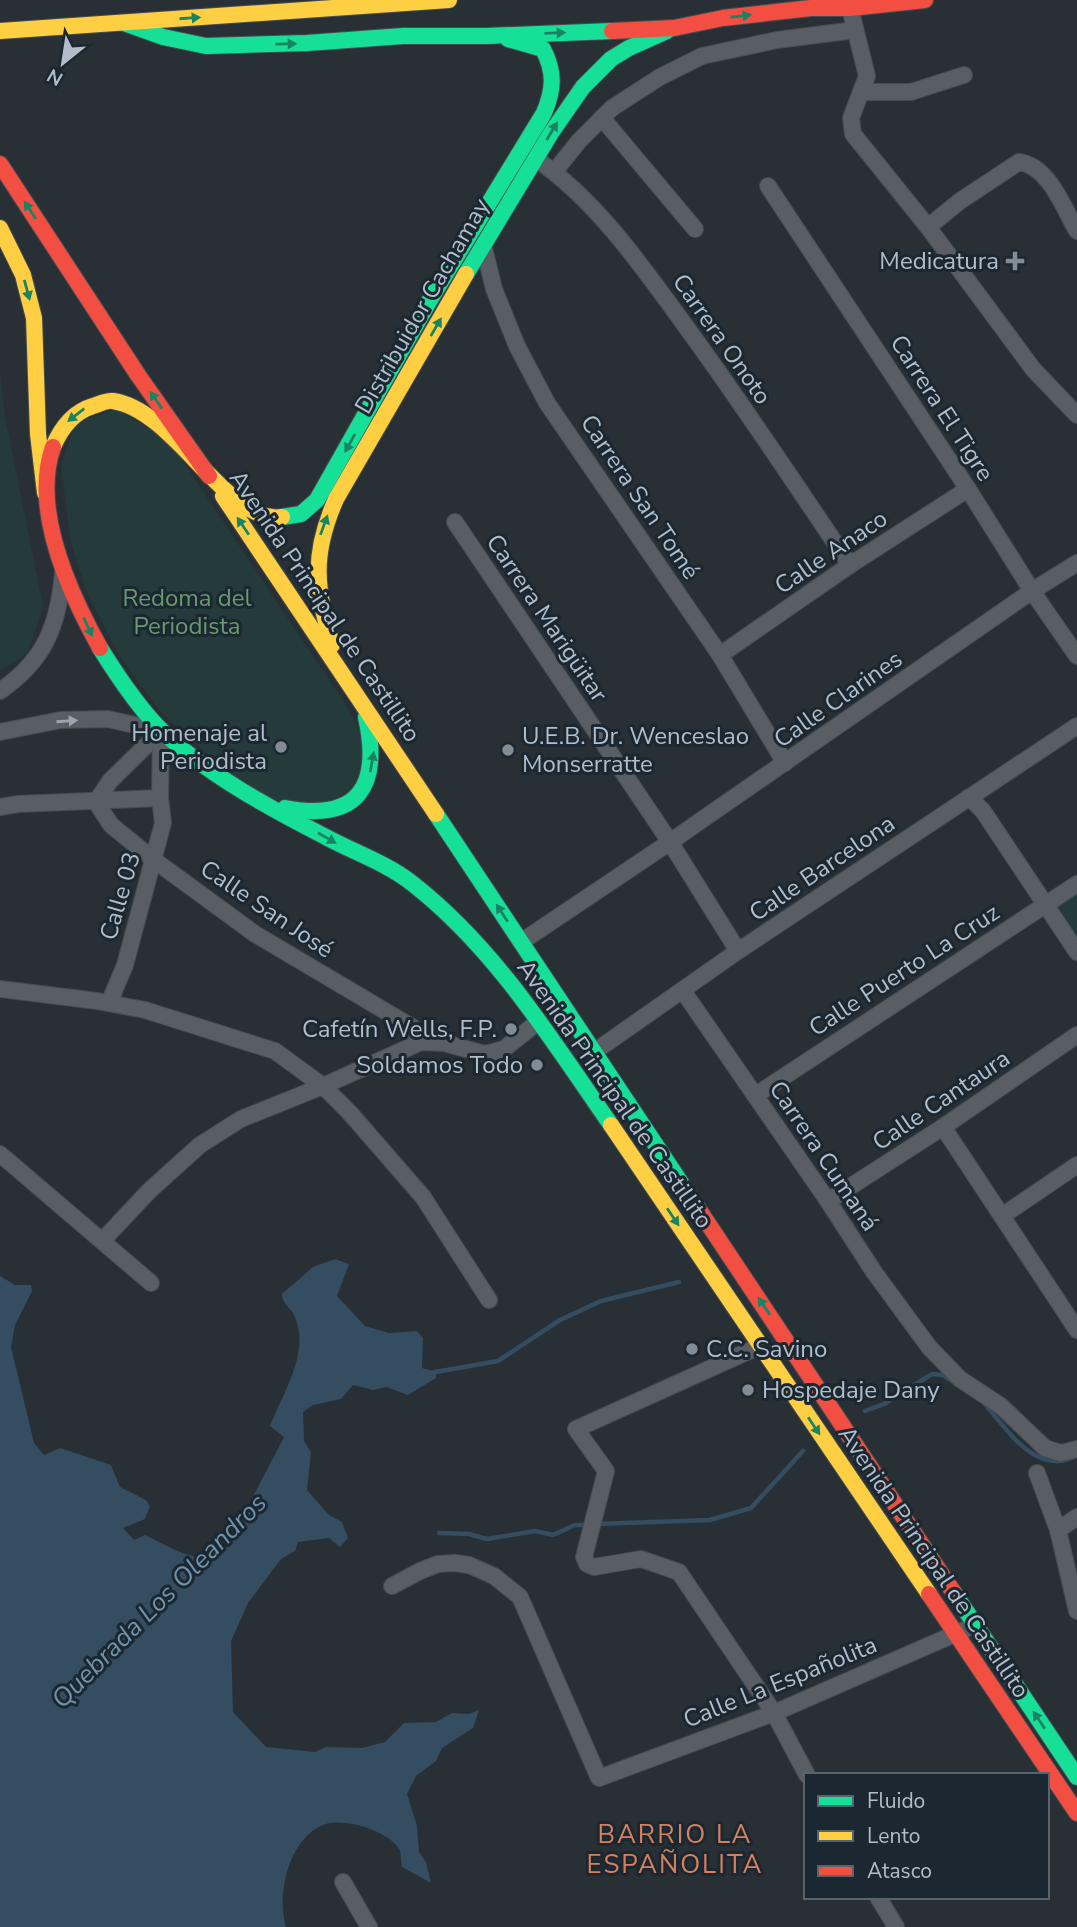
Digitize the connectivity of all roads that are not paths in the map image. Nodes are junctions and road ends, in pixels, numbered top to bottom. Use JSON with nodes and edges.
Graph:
{"nodes":[{"id":1,"x":449,"y":0,"type":"edge"},
{"id":2,"x":925,"y":0,"type":"edge"},
{"id":3,"x":850,"y":8,"type":"junction"},
{"id":4,"x":124,"y":23,"type":"junction"},
{"id":5,"x":674,"y":28,"type":"junction"},
{"id":6,"x":855,"y":30,"type":"junction"},
{"id":7,"x":0,"y":31,"type":"edge"},
{"id":8,"x":487,"y":36,"type":"junction"},
{"id":9,"x":964,"y":75,"type":"dead end"},
{"id":10,"x":861,"y":92,"type":"junction"},
{"id":11,"x":602,"y":118,"type":"junction"},
{"id":12,"x":536,"y":159,"type":"junction"},
{"id":13,"x":0,"y":163,"type":"edge"},
{"id":14,"x":555,"y":172,"type":"junction"},
{"id":15,"x":768,"y":186,"type":"dead end"},
{"id":16,"x":928,"y":227,"type":"junction"},
{"id":17,"x":0,"y":228,"type":"edge"},
{"id":18,"x":695,"y":229,"type":"dead end"},
{"id":19,"x":1077,"y":231,"type":"edge"},
{"id":20,"x":483,"y":244,"type":"junction"},
{"id":21,"x":1077,"y":415,"type":"edge"},
{"id":22,"x":209,"y":476,"type":"junction"},
{"id":23,"x":968,"y":489,"type":"junction"},
{"id":24,"x":45,"y":493,"type":"junction"},
{"id":25,"x":454,"y":522,"type":"dead end"},
{"id":26,"x":1077,"y":563,"type":"edge"},
{"id":27,"x":850,"y":565,"type":"junction"},
{"id":28,"x":64,"y":568,"type":"junction"},
{"id":29,"x":1032,"y":591,"type":"junction"},
{"id":30,"x":720,"y":655,"type":"junction"},
{"id":31,"x":1077,"y":656,"type":"edge"},
{"id":32,"x":337,"y":663,"type":"junction"},
{"id":33,"x":0,"y":691,"type":"edge"},
{"id":34,"x":1077,"y":726,"type":"edge"},
{"id":35,"x":161,"y":731,"type":"junction"},
{"id":36,"x":0,"y":732,"type":"edge"},
{"id":37,"x":785,"y":763,"type":"junction"},
{"id":38,"x":969,"y":797,"type":"junction"},
{"id":39,"x":160,"y":798,"type":"junction"},
{"id":40,"x":260,"y":800,"type":"junction"},
{"id":41,"x":96,"y":802,"type":"junction"},
{"id":42,"x":0,"y":807,"type":"edge"},
{"id":43,"x":670,"y":842,"type":"junction"},
{"id":44,"x":154,"y":860,"type":"junction"},
{"id":45,"x":1077,"y":884,"type":"edge"},
{"id":46,"x":1045,"y":905,"type":"junction"},
{"id":47,"x":521,"y":942,"type":"junction"},
{"id":48,"x":1076,"y":948,"type":"edge"},
{"id":49,"x":738,"y":951,"type":"junction"},
{"id":50,"x":0,"y":989,"type":"edge"},
{"id":51,"x":683,"y":991,"type":"junction"},
{"id":52,"x":109,"y":1003,"type":"junction"},
{"id":53,"x":539,"y":1021,"type":"junction"},
{"id":54,"x":1077,"y":1035,"type":"edge"},
{"id":55,"x":421,"y":1042,"type":"junction"},
{"id":56,"x":594,"y":1052,"type":"junction"},
{"id":57,"x":323,"y":1086,"type":"junction"},
{"id":58,"x":756,"y":1095,"type":"junction"},
{"id":59,"x":943,"y":1127,"type":"junction"},
{"id":60,"x":0,"y":1154,"type":"edge"},
{"id":61,"x":1077,"y":1165,"type":"edge"},
{"id":62,"x":828,"y":1201,"type":"junction"},
{"id":63,"x":1002,"y":1216,"type":"junction"},
{"id":64,"x":103,"y":1240,"type":"junction"},
{"id":65,"x":151,"y":1283,"type":"dead end"},
{"id":66,"x":489,"y":1300,"type":"dead end"},
{"id":67,"x":1077,"y":1330,"type":"edge"},
{"id":68,"x":760,"y":1346,"type":"junction"},
{"id":69,"x":1077,"y":1449,"type":"edge"},
{"id":70,"x":1037,"y":1472,"type":"dead end"},
{"id":71,"x":1077,"y":1517,"type":"edge"},
{"id":72,"x":1058,"y":1530,"type":"junction"},
{"id":73,"x":392,"y":1586,"type":"dead end"},
{"id":74,"x":1077,"y":1611,"type":"edge"},
{"id":75,"x":976,"y":1625,"type":"junction"},
{"id":76,"x":955,"y":1634,"type":"junction"},
{"id":77,"x":774,"y":1713,"type":"junction"},
{"id":78,"x":1075,"y":1769,"type":"edge"},
{"id":79,"x":806,"y":1773,"type":"edge"},
{"id":80,"x":1077,"y":1813,"type":"edge"},
{"id":81,"x":343,"y":1882,"type":"dead end"},
{"id":82,"x":879,"y":1899,"type":"edge"},
{"id":83,"x":890,"y":1925,"type":"edge"},
{"id":84,"x":369,"y":1927,"type":"edge"}],
"edges":[{"from":4,"to":1,"type":"main road","one_way":true},
{"from":2,"to":3,"type":"main road","name":"Distribuidor Cachamay"},
{"from":5,"to":3,"type":"main road","name":"Distribuidor Cachamay","one_way":true},
{"from":3,"to":6,"type":"street"},
{"from":4,"to":7,"type":"main road"},
{"from":4,"to":8,"type":"main road","name":"Distribuidor Cachamay","one_way":true},
{"from":8,"to":5,"type":"main road","name":"Distribuidor Cachamay","one_way":true},
{"from":12,"to":5,"type":"main road","name":"Distribuidor Cachamay","one_way":true},
{"from":6,"to":10,"type":"street"},
{"from":6,"to":11,"type":"street"},
{"from":8,"to":22,"type":"main road","name":"Distribuidor Cachamay","one_way":true},
{"from":9,"to":10,"type":"street"},
{"from":10,"to":16,"type":"street"},
{"from":11,"to":14,"type":"street"},
{"from":11,"to":18,"type":"street"},
{"from":12,"to":14,"type":"street","name":"Carrera Onoto"},
{"from":12,"to":20,"type":"main road","name":"Distribuidor Cachamay"},
{"from":22,"to":13,"type":"main road","one_way":true},
{"from":14,"to":27,"type":"street","name":"Carrera Onoto"},
{"from":15,"to":23,"type":"street","name":"Carrera El Tigre"},
{"from":16,"to":19,"type":"street"},
{"from":16,"to":21,"type":"street"},
{"from":17,"to":24,"type":"main road","one_way":true},
{"from":20,"to":30,"type":"street","name":"Carrera San Tomé"},
{"from":32,"to":20,"type":"main road","name":"Distribuidor Cachamay","one_way":true},
{"from":22,"to":24,"type":"main road","one_way":true},
{"from":32,"to":22,"type":"main road","name":"Avenida Principal de Castillito","one_way":true},
{"from":23,"to":27,"type":"street","name":"Calle Anaco"},
{"from":23,"to":29,"type":"street","name":"Carrera El Tigre"},
{"from":24,"to":28,"type":"main road","name":"Avenida Principal de Castillito"},
{"from":25,"to":43,"type":"street","name":"Carrera Marigüitar"},
{"from":26,"to":29,"type":"street","name":"Calle Clarines"},
{"from":27,"to":30,"type":"street","name":"Calle Anaco"},
{"from":28,"to":33,"type":"street"},
{"from":28,"to":35,"type":"main road","name":"Avenida Principal de Castillito","one_way":true},
{"from":29,"to":31,"type":"street","name":"Carrera El Tigre"},
{"from":29,"to":37,"type":"street","name":"Calle Clarines"},
{"from":30,"to":37,"type":"street","name":"Carrera San Tomé"},
{"from":40,"to":32,"type":"main road","one_way":true},
{"from":47,"to":32,"type":"main road","name":"Avenida Principal de Castillito","one_way":true},
{"from":34,"to":38,"type":"street","name":"Calle Barcelona"},
{"from":36,"to":35,"type":"street","one_way":true},
{"from":35,"to":39,"type":"street","name":"Calle 03"},
{"from":35,"to":40,"type":"main road","name":"Avenida Principal de Castillito"},
{"from":35,"to":41,"type":"street"},
{"from":37,"to":43,"type":"street","name":"Calle Clarines"},
{"from":38,"to":46,"type":"street"},
{"from":38,"to":49,"type":"street","name":"Calle Barcelona"},
{"from":39,"to":41,"type":"street"},
{"from":39,"to":44,"type":"street","name":"Calle 03"},
{"from":40,"to":53,"type":"main road","name":"Avenida Principal de Castillito","one_way":true},
{"from":41,"to":42,"type":"street"},
{"from":41,"to":44,"type":"street","name":"Calle San José"},
{"from":43,"to":47,"type":"street","name":"Calle Clarines"},
{"from":43,"to":49,"type":"street","name":"Carrera Marigüitar"},
{"from":44,"to":52,"type":"street","name":"Calle 03"},
{"from":44,"to":55,"type":"street","name":"Calle San José"},
{"from":45,"to":46,"type":"street","name":"Calle Puerto La Cruz"},
{"from":46,"to":48,"type":"street"},
{"from":46,"to":58,"type":"street","name":"Calle Puerto La Cruz"},
{"from":47,"to":56,"type":"main road","name":"Avenida Principal de Castillito"},
{"from":49,"to":51,"type":"street","name":"Calle Barcelona"},
{"from":50,"to":52,"type":"street"},
{"from":51,"to":56,"type":"street","name":"Calle Barcelona"},
{"from":51,"to":58,"type":"street","name":"Carrera Cumaná"},
{"from":52,"to":57,"type":"street"},
{"from":53,"to":55,"type":"street"},
{"from":53,"to":68,"type":"main road","name":"Avenida Principal de Castillito","one_way":true},
{"from":54,"to":59,"type":"street","name":"Calle Cantaura"},
{"from":55,"to":57,"type":"street"},
{"from":75,"to":56,"type":"main road","name":"Avenida Principal de Castillito","one_way":true},
{"from":57,"to":64,"type":"street"},
{"from":57,"to":66,"type":"street"},
{"from":58,"to":62,"type":"street","name":"Carrera Cumaná"},
{"from":59,"to":62,"type":"street","name":"Calle Cantaura"},
{"from":59,"to":63,"type":"street"},
{"from":60,"to":64,"type":"street"},
{"from":61,"to":63,"type":"street"},
{"from":62,"to":69,"type":"street","name":"Carrera Cumaná"},
{"from":63,"to":67,"type":"street"},
{"from":64,"to":65,"type":"street"},
{"from":68,"to":76,"type":"main road","name":"Avenida Principal de Castillito","one_way":true},
{"from":68,"to":77,"type":"street"},
{"from":70,"to":72,"type":"street"},
{"from":71,"to":72,"type":"street"},
{"from":72,"to":74,"type":"street"},
{"from":73,"to":77,"type":"street","name":"Calle La Españolita"},
{"from":75,"to":76,"type":"street","name":"Calle La Españolita"},
{"from":78,"to":75,"type":"main road","name":"Avenida Principal de Castillito","one_way":true},
{"from":76,"to":77,"type":"street","name":"Calle La Españolita"},
{"from":76,"to":80,"type":"main road","name":"Avenida Principal de Castillito"},
{"from":77,"to":79,"type":"street"},
{"from":81,"to":84,"type":"street"},
{"from":82,"to":83,"type":"street"}]}
